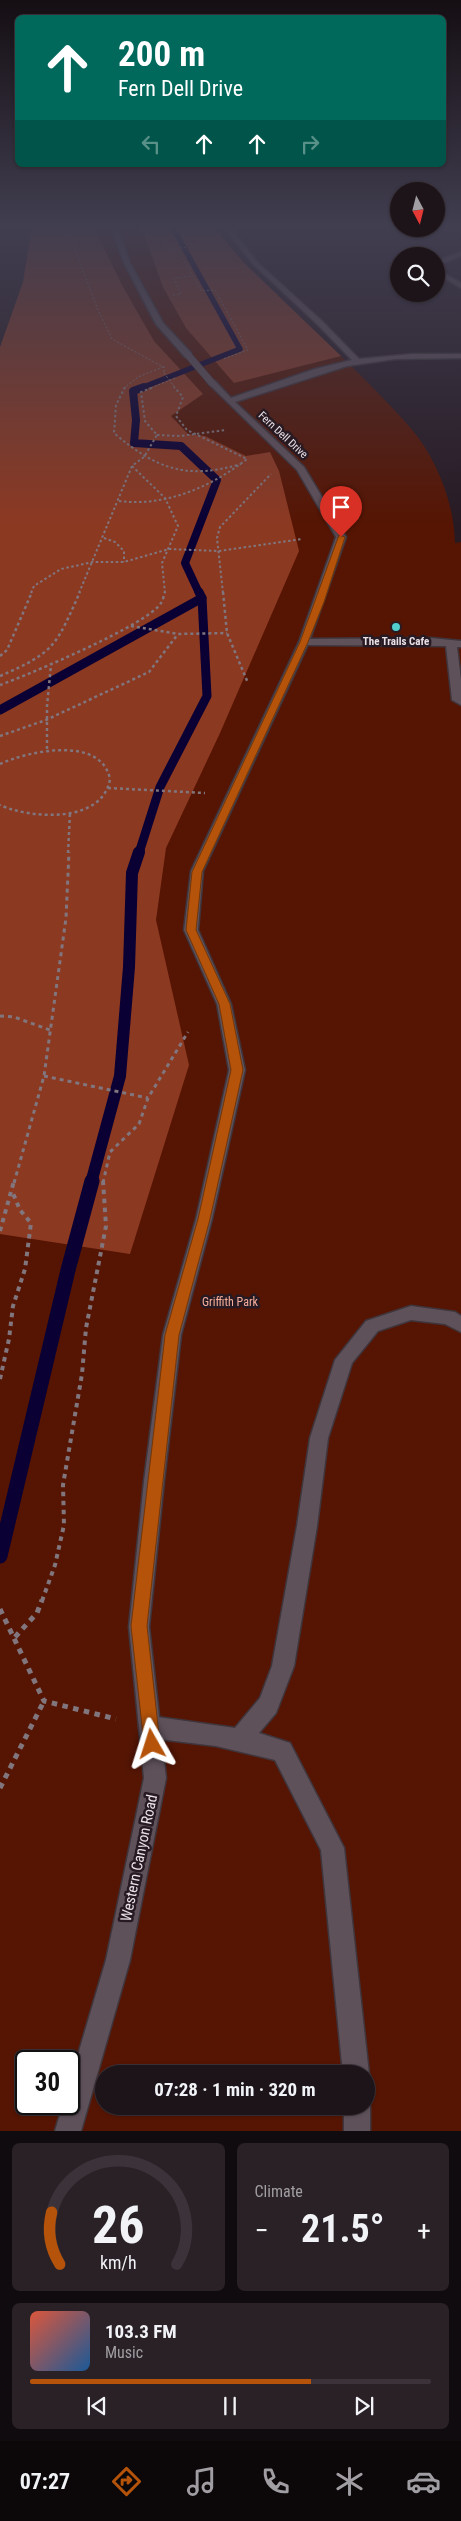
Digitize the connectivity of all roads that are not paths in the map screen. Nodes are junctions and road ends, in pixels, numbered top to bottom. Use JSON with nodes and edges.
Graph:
{"nodes":[{"id":1,"x":161,"y":325,"type":"edge"},
{"id":2,"x":322,"y":325,"type":"edge"},
{"id":3,"x":461,"y":356,"type":"edge"},
{"id":4,"x":357,"y":361,"type":"junction"},
{"id":5,"x":228,"y":401,"type":"junction"},
{"id":6,"x":304,"y":642,"type":"junction"},
{"id":7,"x":456,"y":644,"type":"edge"},
{"id":8,"x":458,"y":675,"type":"edge"},
{"id":9,"x":461,"y":702,"type":"edge"},
{"id":10,"x":233,"y":795,"type":"joint"},
{"id":11,"x":461,"y":1325,"type":"edge"},
{"id":12,"x":150,"y":1728,"type":"junction"},
{"id":13,"x":241,"y":1738,"type":"junction"},
{"id":14,"x":355,"y":2065,"type":"edge"},
{"id":15,"x":357,"y":2115,"type":"edge"},
{"id":16,"x":68,"y":2131,"type":"edge"},
{"id":17,"x":357,"y":2131,"type":"edge"}],
"edges":[{"from":1,"to":5,"type":"street","name":"Fern Dell Drive","bridge":true},
{"from":2,"to":4,"type":"street"},
{"from":3,"to":4,"type":"street"},
{"from":4,"to":5,"type":"street"},
{"from":5,"to":6,"type":"street","name":"Fern Dell Drive"},
{"from":6,"to":7,"type":"street"},
{"from":6,"to":10,"type":"street","name":"Fern Dell Drive"},
{"from":7,"to":8,"type":"street"},
{"from":8,"to":9,"type":"street"},
{"from":10,"to":12,"type":"street","name":"Western Canyon Road"},
{"from":11,"to":13,"type":"street"},
{"from":12,"to":13,"type":"street"},
{"from":12,"to":16,"type":"street","name":"Western Canyon Road"},
{"from":13,"to":14,"type":"street"},
{"from":15,"to":17,"type":"street"}]}
